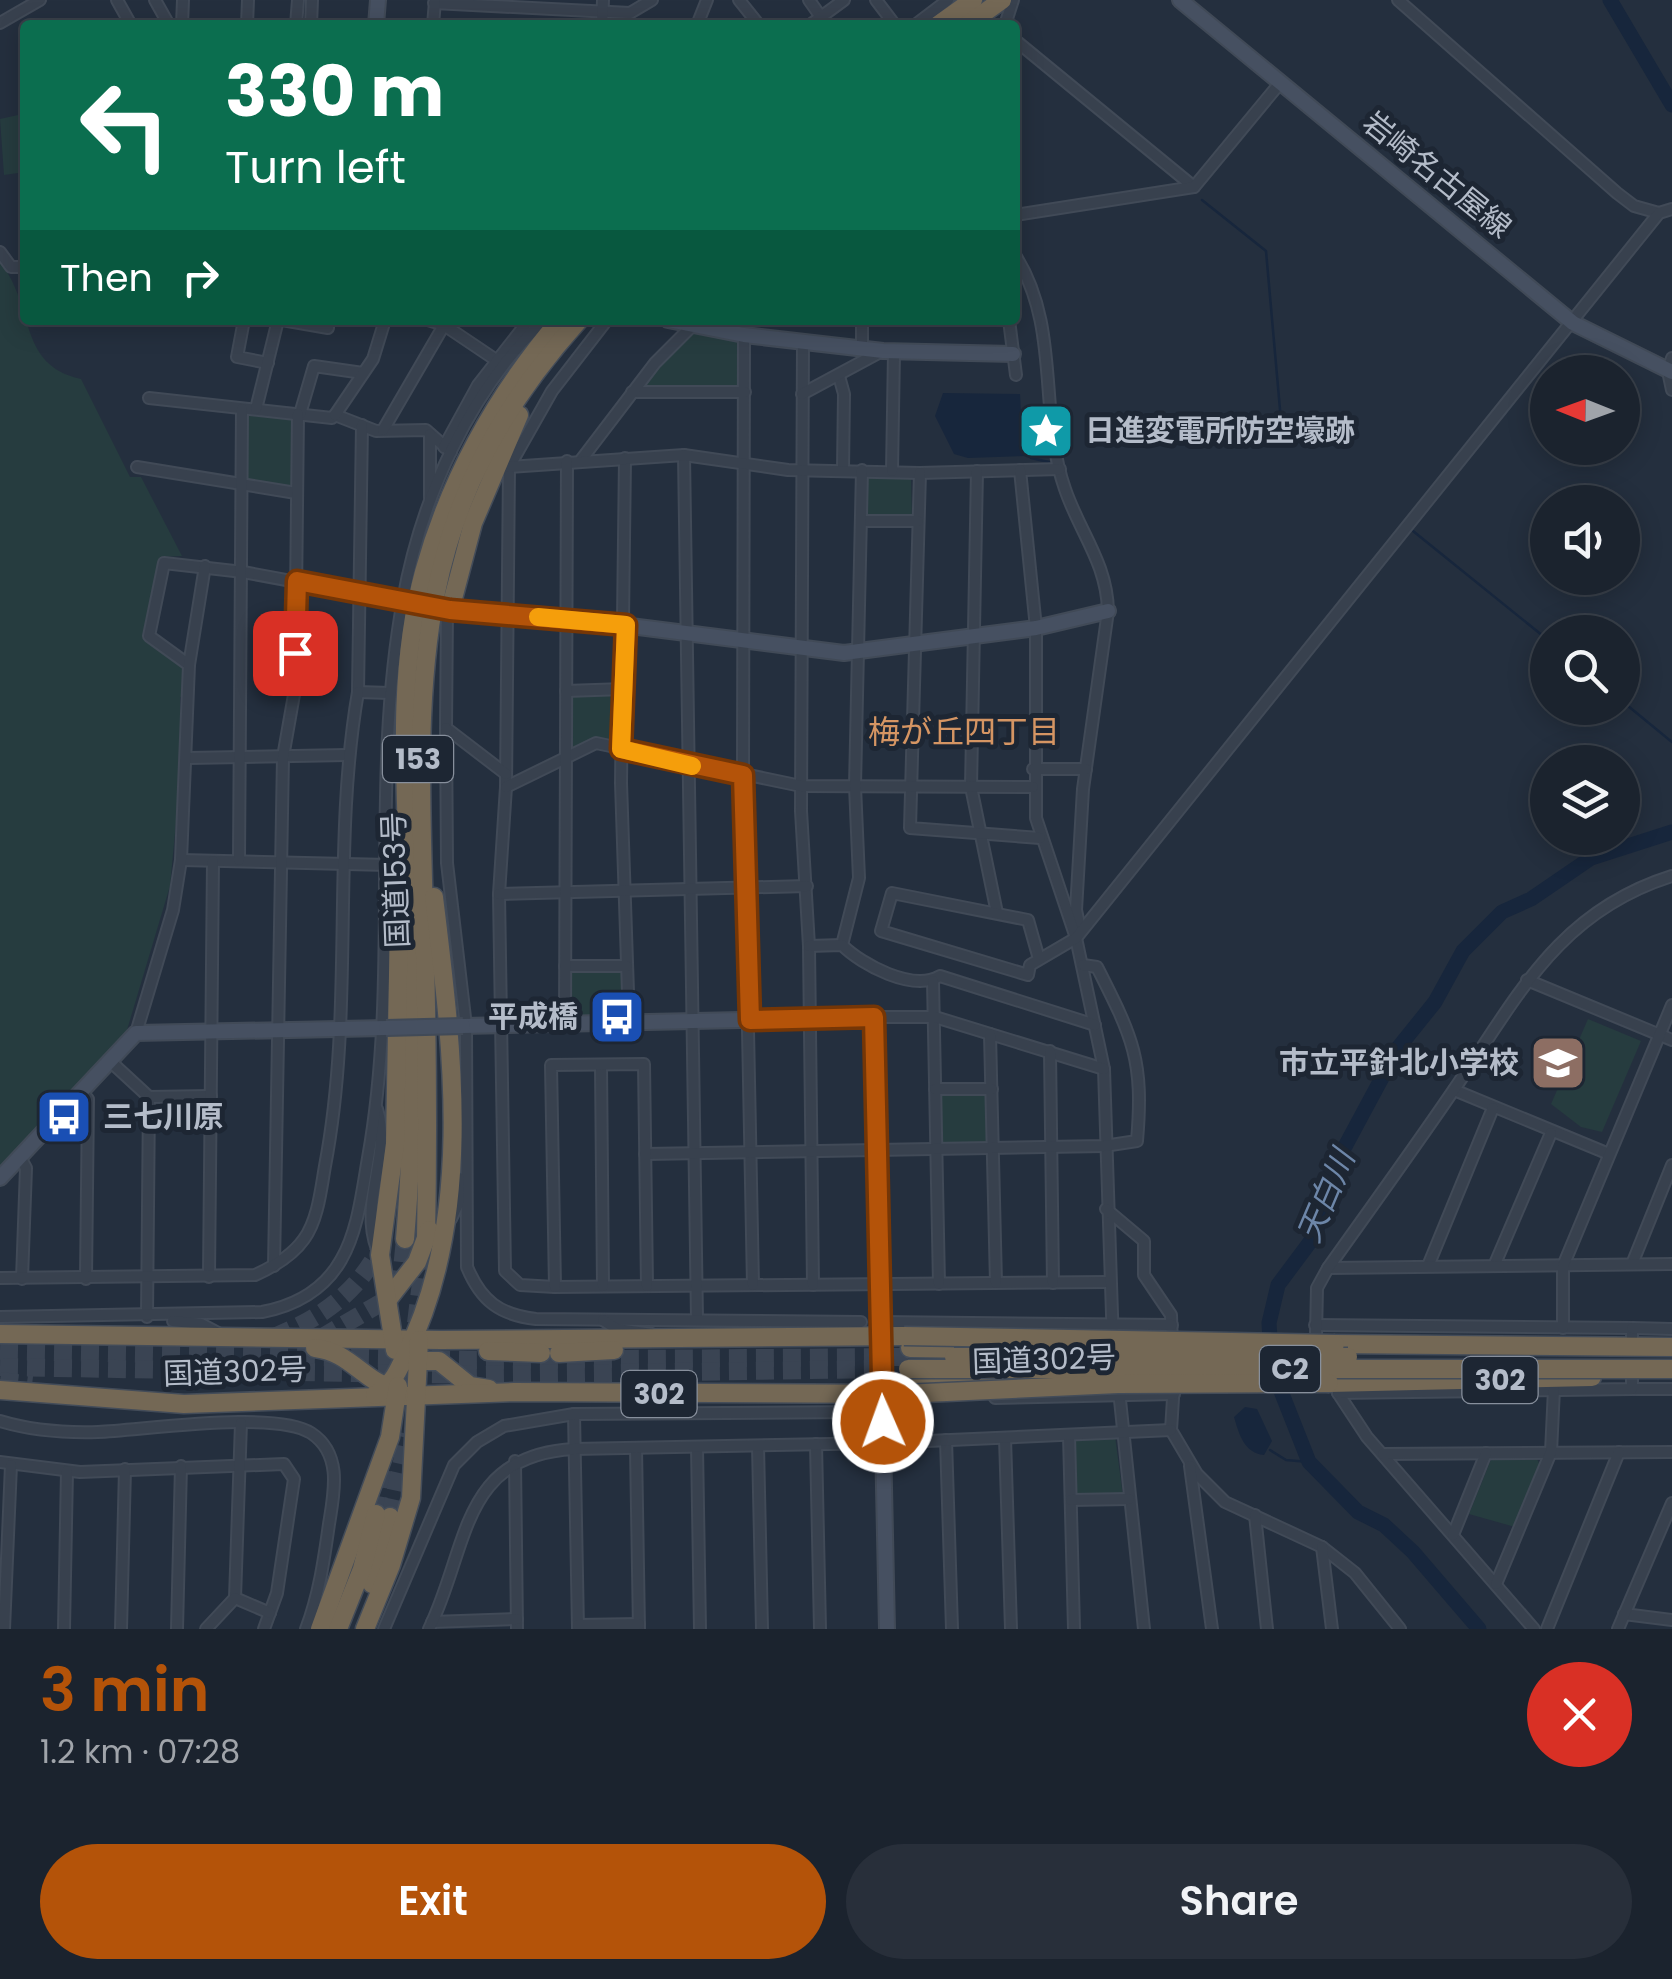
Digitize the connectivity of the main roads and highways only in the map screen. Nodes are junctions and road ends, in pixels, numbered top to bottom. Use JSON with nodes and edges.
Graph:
{"nodes":[{"id":1,"x":973,"y":0,"type":"edge"},
{"id":2,"x":1002,"y":0,"type":"edge"},
{"id":3,"x":945,"y":20,"type":"edge"},
{"id":4,"x":974,"y":20,"type":"edge"},
{"id":5,"x":556,"y":325,"type":"edge"},
{"id":6,"x":575,"y":325,"type":"edge"},
{"id":7,"x":536,"y":372,"type":"junction"},
{"id":8,"x":449,"y":610,"type":"road end"},
{"id":9,"x":413,"y":794,"type":"junction"},
{"id":10,"x":434,"y":896,"type":"junction"},
{"id":11,"x":398,"y":1235,"type":"tunnel mouth"},
{"id":12,"x":426,"y":1240,"type":"tunnel mouth"},
{"id":13,"x":388,"y":1301,"type":"junction"},
{"id":14,"x":0,"y":1334,"type":"edge"},
{"id":15,"x":194,"y":1334,"type":"junction"},
{"id":16,"x":223,"y":1334,"type":"junction"},
{"id":17,"x":262,"y":1337,"type":"junction"},
{"id":18,"x":0,"y":1343,"type":"edge"},
{"id":19,"x":417,"y":1347,"type":"junction"},
{"id":20,"x":1672,"y":1347,"type":"edge"},
{"id":21,"x":812,"y":1348,"type":"dead end"},
{"id":22,"x":1672,"y":1358,"type":"edge"},
{"id":23,"x":1097,"y":1362,"type":"junction"},
{"id":24,"x":907,"y":1364,"type":"junction"},
{"id":25,"x":1672,"y":1369,"type":"edge"},
{"id":26,"x":1672,"y":1377,"type":"edge"},
{"id":27,"x":813,"y":1382,"type":"dead end"},
{"id":28,"x":62,"y":1387,"type":"dead end"},
{"id":29,"x":0,"y":1390,"type":"edge"},
{"id":30,"x":394,"y":1390,"type":"junction"},
{"id":31,"x":514,"y":1392,"type":"junction"},
{"id":32,"x":617,"y":1394,"type":"junction"},
{"id":33,"x":322,"y":1396,"type":"junction"},
{"id":34,"x":320,"y":1629,"type":"edge"},
{"id":35,"x":338,"y":1629,"type":"edge"},
{"id":36,"x":352,"y":1629,"type":"edge"},
{"id":37,"x":365,"y":1629,"type":"edge"}],
"edges":[{"from":1,"to":3,"type":"highway"},
{"from":2,"to":4,"type":"highway"},
{"from":5,"to":9,"type":"highway","name":"国道153号","number":"153"},
{"from":6,"to":7,"type":"highway","name":"国道153号","number":"153"},
{"from":7,"to":8,"type":"highway"},
{"from":7,"to":9,"type":"highway","name":"国道153号","number":"153"},
{"from":9,"to":10,"type":"highway","number":"153"},
{"from":9,"to":11,"type":"highway","name":"国道153号","number":"153"},
{"from":9,"to":12,"type":"highway","name":"国道153号","number":"153"},
{"from":9,"to":13,"type":"highway","number":"153"},
{"from":10,"to":13,"type":"highway"},
{"from":10,"to":19,"type":"highway","number":"153"},
{"from":13,"to":17,"type":"highway","number":"302"},
{"from":13,"to":19,"type":"highway","number":"153"},
{"from":14,"to":15,"type":"highway","name":"国道302号","number":"302"},
{"from":15,"to":16,"type":"highway","name":"国道302号","number":"302"},
{"from":15,"to":18,"type":"highway"},
{"from":16,"to":17,"type":"highway","name":"国道302号","number":"302"},
{"from":16,"to":30,"type":"highway","number":"302"},
{"from":17,"to":19,"type":"highway","name":"国道302号","number":"302"},
{"from":19,"to":21,"type":"highway"},
{"from":19,"to":24,"type":"highway","name":"国道302号","number":"302"},
{"from":19,"to":30,"type":"highway","number":"153"},
{"from":19,"to":30,"type":"highway","number":"153"},
{"from":19,"to":31,"type":"highway","number":"302"},
{"from":20,"to":24,"type":"highway","name":"国道302号","number":"302","bridge":true},
{"from":22,"to":23,"type":"highway","number":"C2","bridge":true},
{"from":23,"to":24,"type":"highway","number":"C2","bridge":true},
{"from":23,"to":25,"type":"highway","number":"C2","bridge":true},
{"from":24,"to":26,"type":"highway","name":"国道302号","number":"302","bridge":true},
{"from":24,"to":32,"type":"highway","name":"国道302号","number":"302"},
{"from":27,"to":32,"type":"highway"},
{"from":28,"to":33,"type":"highway"},
{"from":29,"to":33,"type":"highway","name":"国道302号","number":"302"},
{"from":30,"to":31,"type":"highway","name":"国道302号","number":"302"},
{"from":30,"to":33,"type":"highway","name":"国道302号","number":"302"},
{"from":30,"to":34,"type":"highway","number":"153"},
{"from":30,"to":37,"type":"highway","number":"153"},
{"from":31,"to":32,"type":"highway","name":"国道302号","number":"302"},
{"from":35,"to":36,"type":"highway"}]}
